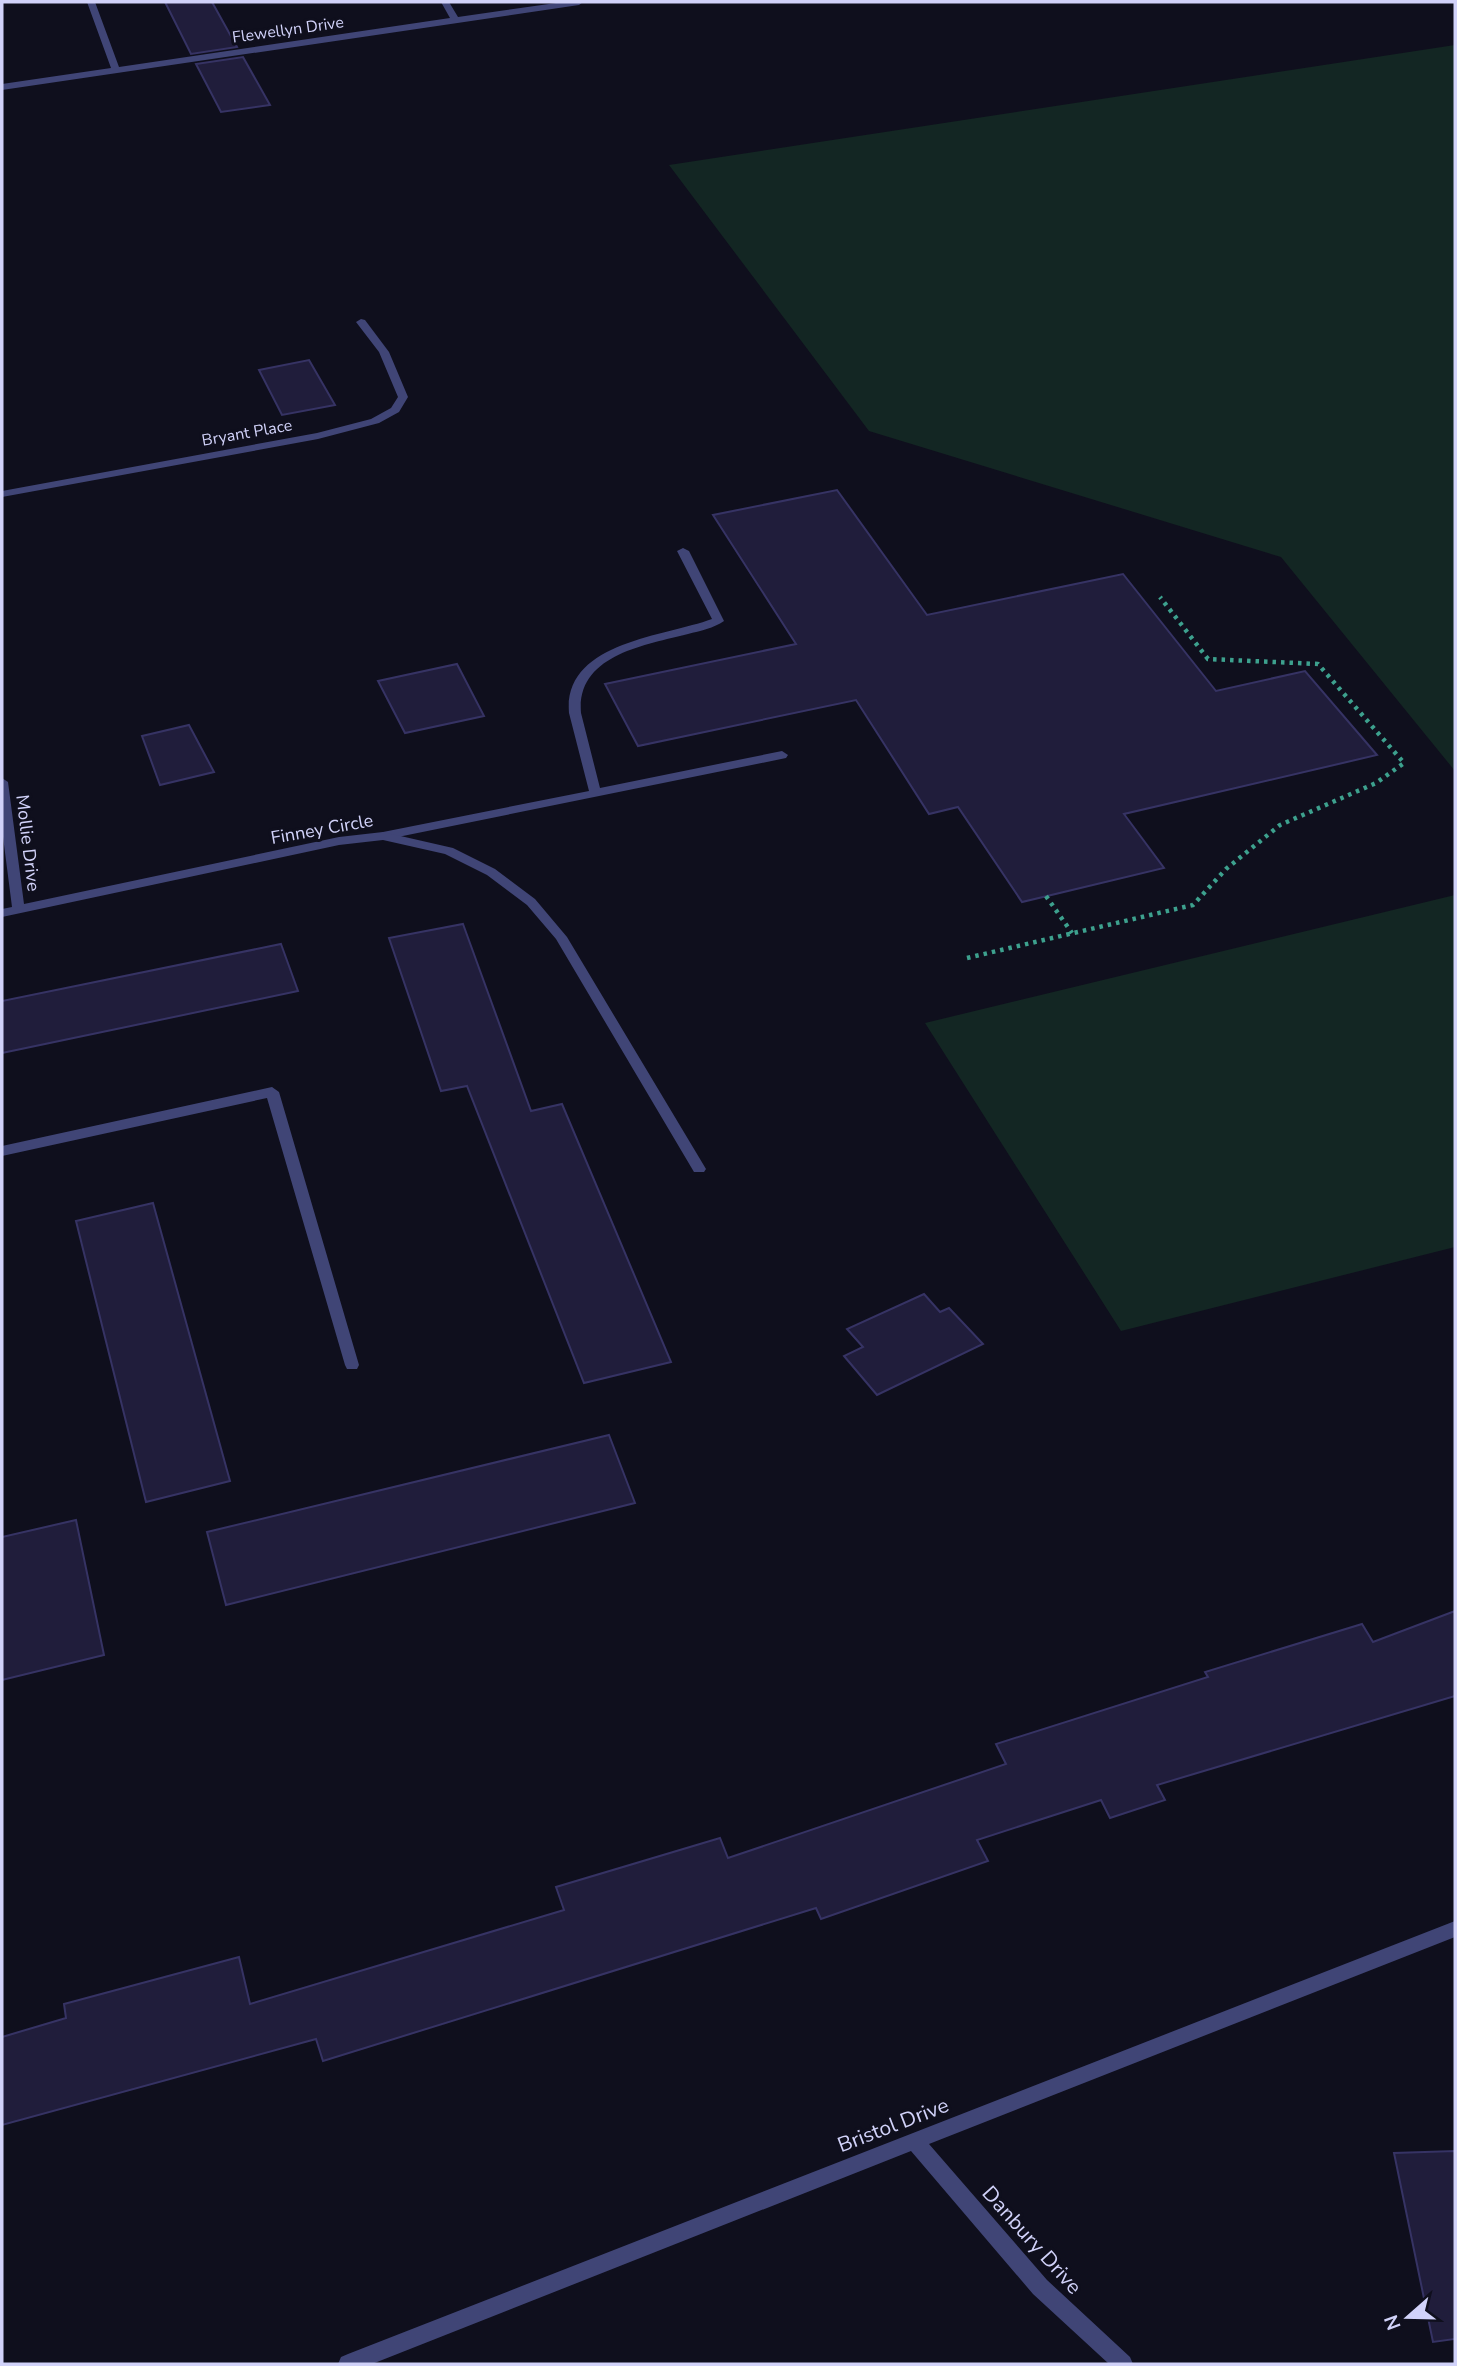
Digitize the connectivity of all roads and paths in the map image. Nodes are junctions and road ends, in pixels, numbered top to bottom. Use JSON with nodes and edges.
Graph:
{"nodes":[{"id":1,"x":92,"y":2,"type":"edge"},
{"id":2,"x":445,"y":2,"type":"edge"},
{"id":3,"x":579,"y":2,"type":"edge"},
{"id":4,"x":455,"y":20,"type":"junction"},
{"id":5,"x":116,"y":70,"type":"junction"},
{"id":6,"x":2,"y":87,"type":"edge"},
{"id":7,"x":361,"y":322,"type":"dead end"},
{"id":8,"x":2,"y":494,"type":"edge"},
{"id":9,"x":683,"y":551,"type":"dead end"},
{"id":10,"x":1160,"y":597,"type":"dead end"},
{"id":11,"x":782,"y":755,"type":"dead end"},
{"id":12,"x":2,"y":782,"type":"edge"},
{"id":13,"x":595,"y":792,"type":"junction"},
{"id":14,"x":383,"y":836,"type":"junction"},
{"id":15,"x":1046,"y":896,"type":"dead end"},
{"id":16,"x":18,"y":908,"type":"junction"},
{"id":17,"x":2,"y":913,"type":"edge"},
{"id":18,"x":1072,"y":933,"type":"junction"},
{"id":19,"x":967,"y":958,"type":"dead end"},
{"id":20,"x":2,"y":1151,"type":"edge"},
{"id":21,"x":699,"y":1169,"type":"dead end"},
{"id":22,"x":352,"y":1365,"type":"dead end"},
{"id":23,"x":1455,"y":1929,"type":"edge"},
{"id":24,"x":914,"y":2141,"type":"junction"},
{"id":25,"x":348,"y":2364,"type":"edge"},
{"id":26,"x":1123,"y":2364,"type":"edge"}],
"edges":[{"from":1,"to":5,"type":"street"},
{"from":2,"to":4,"type":"street"},
{"from":3,"to":4,"type":"street","name":"Flewellyn Drive"},
{"from":4,"to":5,"type":"street","name":"Flewellyn Drive"},
{"from":5,"to":6,"type":"street","name":"Flewellyn Drive"},
{"from":7,"to":8,"type":"street","name":"Bryant Place"},
{"from":9,"to":13,"type":"street"},
{"from":10,"to":18,"type":"path"},
{"from":11,"to":13,"type":"street"},
{"from":12,"to":16,"type":"street","name":"Mollie Drive"},
{"from":13,"to":14,"type":"street"},
{"from":14,"to":16,"type":"street","name":"Finney Circle"},
{"from":14,"to":21,"type":"street","name":"Finney Circle"},
{"from":15,"to":18,"type":"path"},
{"from":16,"to":17,"type":"street","name":"Finney Circle"},
{"from":18,"to":19,"type":"path"},
{"from":20,"to":22,"type":"street"},
{"from":23,"to":24,"type":"street","name":"Bristol Drive"},
{"from":24,"to":25,"type":"street","name":"Bristol Drive"},
{"from":24,"to":26,"type":"street","name":"Danbury Drive"}]}
